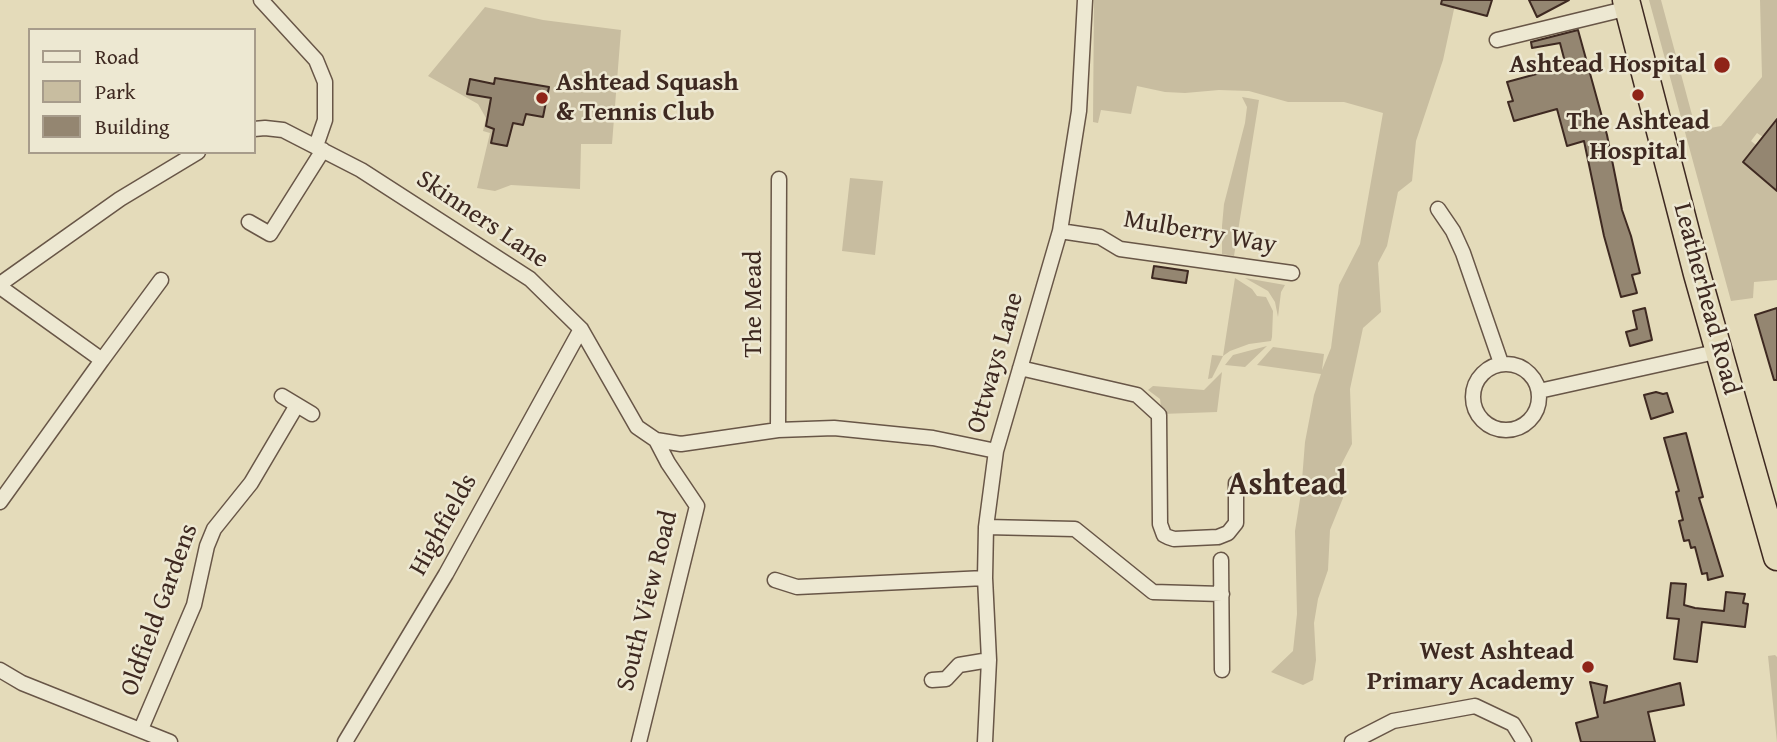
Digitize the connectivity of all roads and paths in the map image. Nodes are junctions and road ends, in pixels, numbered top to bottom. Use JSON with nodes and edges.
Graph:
{"nodes":[{"id":1,"x":1085,"y":0,"type":"edge"},
{"id":2,"x":263,"y":1,"type":"edge"},
{"id":3,"x":1627,"y":4,"type":"edge"},
{"id":4,"x":1497,"y":40,"type":"dead end"},
{"id":5,"x":256,"y":129,"type":"edge"},
{"id":6,"x":320,"y":148,"type":"junction"},
{"id":7,"x":195,"y":154,"type":"edge"},
{"id":8,"x":779,"y":179,"type":"dead end"},
{"id":9,"x":1438,"y":209,"type":"dead end"},
{"id":10,"x":249,"y":222,"type":"dead end"},
{"id":11,"x":1060,"y":231,"type":"junction"},
{"id":12,"x":1292,"y":273,"type":"dead end"},
{"id":13,"x":160,"y":280,"type":"dead end"},
{"id":14,"x":0,"y":286,"type":"edge"},
{"id":15,"x":581,"y":329,"type":"junction"},
{"id":16,"x":1720,"y":351,"type":"junction"},
{"id":17,"x":102,"y":360,"type":"junction"},
{"id":18,"x":1501,"y":363,"type":"junction"},
{"id":19,"x":1020,"y":368,"type":"junction"},
{"id":20,"x":1539,"y":391,"type":"junction"},
{"id":21,"x":282,"y":396,"type":"dead end"},
{"id":22,"x":297,"y":405,"type":"junction"},
{"id":23,"x":312,"y":414,"type":"dead end"},
{"id":24,"x":778,"y":430,"type":"junction"},
{"id":25,"x":656,"y":440,"type":"junction"},
{"id":26,"x":996,"y":452,"type":"junction"},
{"id":27,"x":1236,"y":483,"type":"dead end"},
{"id":28,"x":0,"y":502,"type":"edge"},
{"id":29,"x":986,"y":527,"type":"junction"},
{"id":30,"x":1777,"y":557,"type":"edge"},
{"id":31,"x":1221,"y":560,"type":"dead end"},
{"id":32,"x":985,"y":578,"type":"junction"},
{"id":33,"x":775,"y":580,"type":"dead end"},
{"id":34,"x":1222,"y":594,"type":"junction"},
{"id":35,"x":989,"y":660,"type":"junction"},
{"id":36,"x":0,"y":670,"type":"edge"},
{"id":37,"x":1222,"y":670,"type":"dead end"},
{"id":38,"x":932,"y":680,"type":"dead end"},
{"id":39,"x":141,"y":729,"type":"junction"},
{"id":40,"x":170,"y":742,"type":"edge"},
{"id":41,"x":345,"y":742,"type":"edge"},
{"id":42,"x":639,"y":742,"type":"edge"},
{"id":43,"x":985,"y":742,"type":"edge"},
{"id":44,"x":1352,"y":742,"type":"edge"},
{"id":45,"x":1524,"y":742,"type":"edge"}],
"edges":[{"from":1,"to":11,"type":"street","name":"Ottways Lane"},
{"from":2,"to":6,"type":"street"},
{"from":3,"to":4,"type":"street"},
{"from":3,"to":16,"type":"highway","name":"Leatherhead Road"},
{"from":5,"to":6,"type":"street","name":"Skinners Lane"},
{"from":6,"to":10,"type":"street"},
{"from":6,"to":15,"type":"street","name":"Skinners Lane"},
{"from":7,"to":14,"type":"street"},
{"from":8,"to":24,"type":"street","name":"The Mead"},
{"from":9,"to":18,"type":"street"},
{"from":11,"to":12,"type":"street","name":"Mulberry Way"},
{"from":11,"to":19,"type":"street","name":"Ottways Lane"},
{"from":13,"to":17,"type":"street"},
{"from":14,"to":17,"type":"street"},
{"from":15,"to":25,"type":"street","name":"Skinners Lane"},
{"from":15,"to":41,"type":"street","name":"Highfields"},
{"from":16,"to":20,"type":"street"},
{"from":16,"to":30,"type":"highway","name":"Leatherhead Road"},
{"from":17,"to":28,"type":"street"},
{"from":18,"to":20,"type":"street"},
{"from":18,"to":20,"type":"street"},
{"from":19,"to":26,"type":"street","name":"Ottways Lane"},
{"from":19,"to":27,"type":"street"},
{"from":21,"to":22,"type":"street"},
{"from":22,"to":23,"type":"street"},
{"from":22,"to":39,"type":"street","name":"Oldfield Gardens"},
{"from":24,"to":25,"type":"street"},
{"from":24,"to":26,"type":"street"},
{"from":25,"to":42,"type":"street","name":"South View Road"},
{"from":26,"to":29,"type":"street","name":"Ottways Lane"},
{"from":29,"to":32,"type":"street","name":"Ottways Lane"},
{"from":29,"to":34,"type":"street"},
{"from":31,"to":34,"type":"street"},
{"from":32,"to":33,"type":"street"},
{"from":32,"to":35,"type":"street","name":"Ottways Lane"},
{"from":34,"to":37,"type":"street"},
{"from":35,"to":38,"type":"street"},
{"from":35,"to":43,"type":"street","name":"Ottways Lane"},
{"from":36,"to":39,"type":"street"},
{"from":39,"to":40,"type":"street"},
{"from":44,"to":45,"type":"street"}]}
